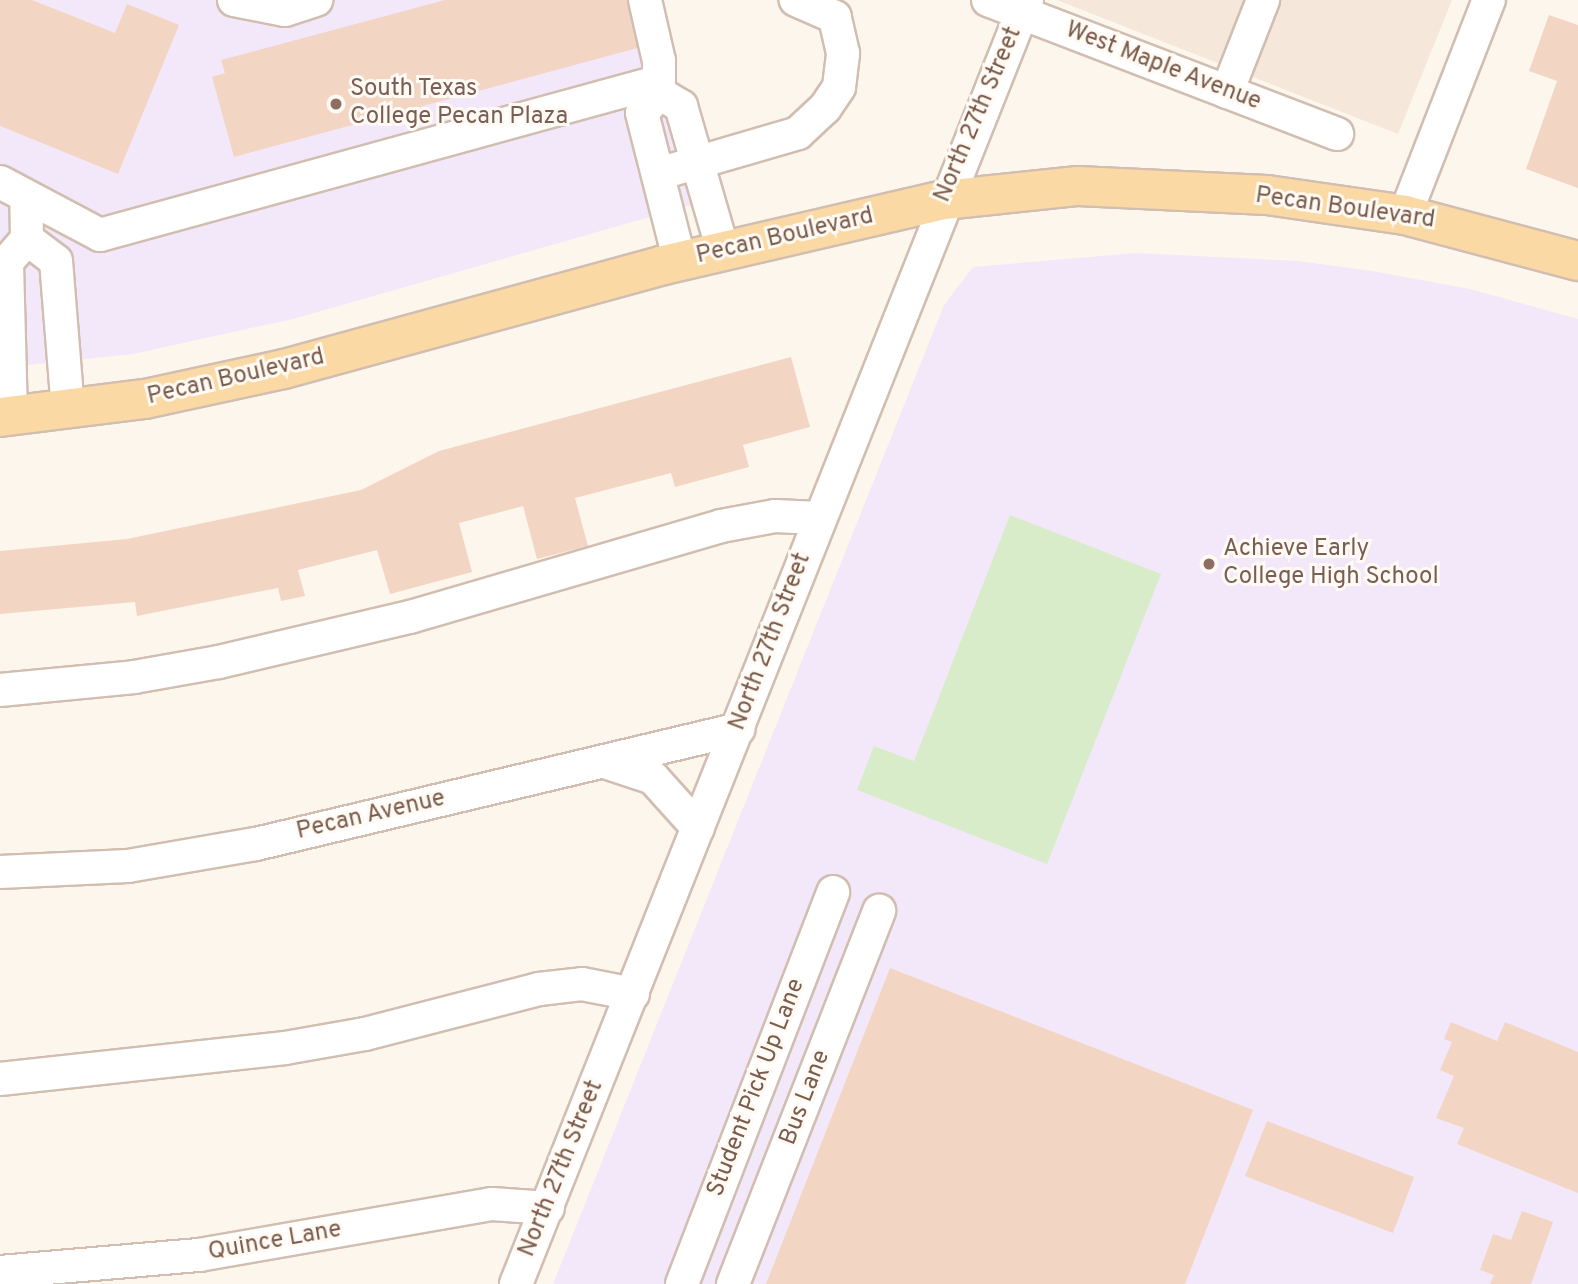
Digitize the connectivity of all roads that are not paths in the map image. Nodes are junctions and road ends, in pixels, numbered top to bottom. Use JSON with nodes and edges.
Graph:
{"nodes":[{"id":1,"x":234,"y":0,"type":"edge"},
{"id":2,"x":316,"y":0,"type":"edge"},
{"id":3,"x":645,"y":0,"type":"edge"},
{"id":4,"x":796,"y":0,"type":"edge"},
{"id":5,"x":988,"y":0,"type":"edge"},
{"id":6,"x":1263,"y":0,"type":"edge"},
{"id":7,"x":1489,"y":0,"type":"edge"},
{"id":8,"x":1024,"y":6,"type":"edge"},
{"id":9,"x":658,"y":88,"type":"junction"},
{"id":10,"x":1227,"y":92,"type":"junction"},
{"id":11,"x":1338,"y":134,"type":"dead end"},
{"id":12,"x":698,"y":163,"type":"junction"},
{"id":13,"x":658,"y":174,"type":"junction"},
{"id":14,"x":0,"y":182,"type":"edge"},
{"id":15,"x":26,"y":200,"type":"junction"},
{"id":16,"x":944,"y":200,"type":"junction"},
{"id":17,"x":1405,"y":215,"type":"junction"},
{"id":18,"x":27,"y":239,"type":"junction"},
{"id":19,"x":723,"y":251,"type":"junction"},
{"id":20,"x":1578,"y":261,"type":"edge"},
{"id":21,"x":680,"y":262,"type":"junction"},
{"id":22,"x":61,"y":319,"type":"junction"},
{"id":23,"x":9,"y":323,"type":"junction"},
{"id":24,"x":68,"y":411,"type":"junction"},
{"id":25,"x":6,"y":417,"type":"edge"},
{"id":26,"x":819,"y":518,"type":"junction"},
{"id":27,"x":0,"y":690,"type":"edge"},
{"id":28,"x":738,"y":729,"type":"junction"},
{"id":29,"x":604,"y":761,"type":"junction"},
{"id":30,"x":698,"y":828,"type":"junction"},
{"id":31,"x":0,"y":872,"type":"edge"},
{"id":32,"x":833,"y":892,"type":"dead end"},
{"id":33,"x":878,"y":911,"type":"dead end"},
{"id":34,"x":633,"y":994,"type":"junction"},
{"id":35,"x":0,"y":1079,"type":"edge"},
{"id":36,"x":548,"y":1208,"type":"junction"},
{"id":37,"x":0,"y":1272,"type":"edge"},
{"id":38,"x":517,"y":1284,"type":"edge"},
{"id":39,"x":682,"y":1284,"type":"edge"},
{"id":40,"x":733,"y":1284,"type":"edge"}],
"edges":[{"from":1,"to":2,"type":"street"},
{"from":3,"to":9,"type":"street"},
{"from":4,"to":12,"type":"street"},
{"from":5,"to":8,"type":"street","name":"West Maple Avenue"},
{"from":6,"to":10,"type":"street"},
{"from":7,"to":17,"type":"street"},
{"from":8,"to":10,"type":"street","name":"West Maple Avenue"},
{"from":8,"to":16,"type":"street","name":"North 27th Street"},
{"from":9,"to":12,"type":"street"},
{"from":9,"to":13,"type":"street"},
{"from":9,"to":15,"type":"street"},
{"from":10,"to":11,"type":"street","name":"West Maple Avenue"},
{"from":12,"to":13,"type":"street"},
{"from":12,"to":19,"type":"street"},
{"from":13,"to":21,"type":"street"},
{"from":14,"to":15,"type":"street"},
{"from":15,"to":18,"type":"street"},
{"from":16,"to":17,"type":"main road","name":"Pecan Boulevard"},
{"from":16,"to":19,"type":"main road","name":"Pecan Boulevard"},
{"from":16,"to":26,"type":"street","name":"North 27th Street"},
{"from":17,"to":20,"type":"main road","name":"Pecan Boulevard"},
{"from":18,"to":22,"type":"street"},
{"from":18,"to":23,"type":"street"},
{"from":19,"to":21,"type":"main road","name":"Pecan Boulevard"},
{"from":21,"to":24,"type":"main road","name":"Pecan Boulevard"},
{"from":22,"to":23,"type":"street"},
{"from":22,"to":24,"type":"street"},
{"from":23,"to":25,"type":"street"},
{"from":24,"to":25,"type":"main road","name":"Pecan Boulevard"},
{"from":26,"to":27,"type":"street"},
{"from":26,"to":28,"type":"street","name":"North 27th Street"},
{"from":28,"to":29,"type":"street","name":"Pecan Avenue"},
{"from":28,"to":30,"type":"street","name":"North 27th Street"},
{"from":29,"to":30,"type":"street"},
{"from":29,"to":31,"type":"street","name":"Pecan Avenue"},
{"from":30,"to":34,"type":"street","name":"North 27th Street"},
{"from":32,"to":39,"type":"street","name":"Student Pick Up Lane"},
{"from":33,"to":40,"type":"street","name":"Bus Lane"},
{"from":34,"to":35,"type":"street"},
{"from":34,"to":36,"type":"street","name":"North 27th Street"},
{"from":36,"to":37,"type":"street","name":"Quince Lane"},
{"from":36,"to":38,"type":"street","name":"North 27th Street"}]}
